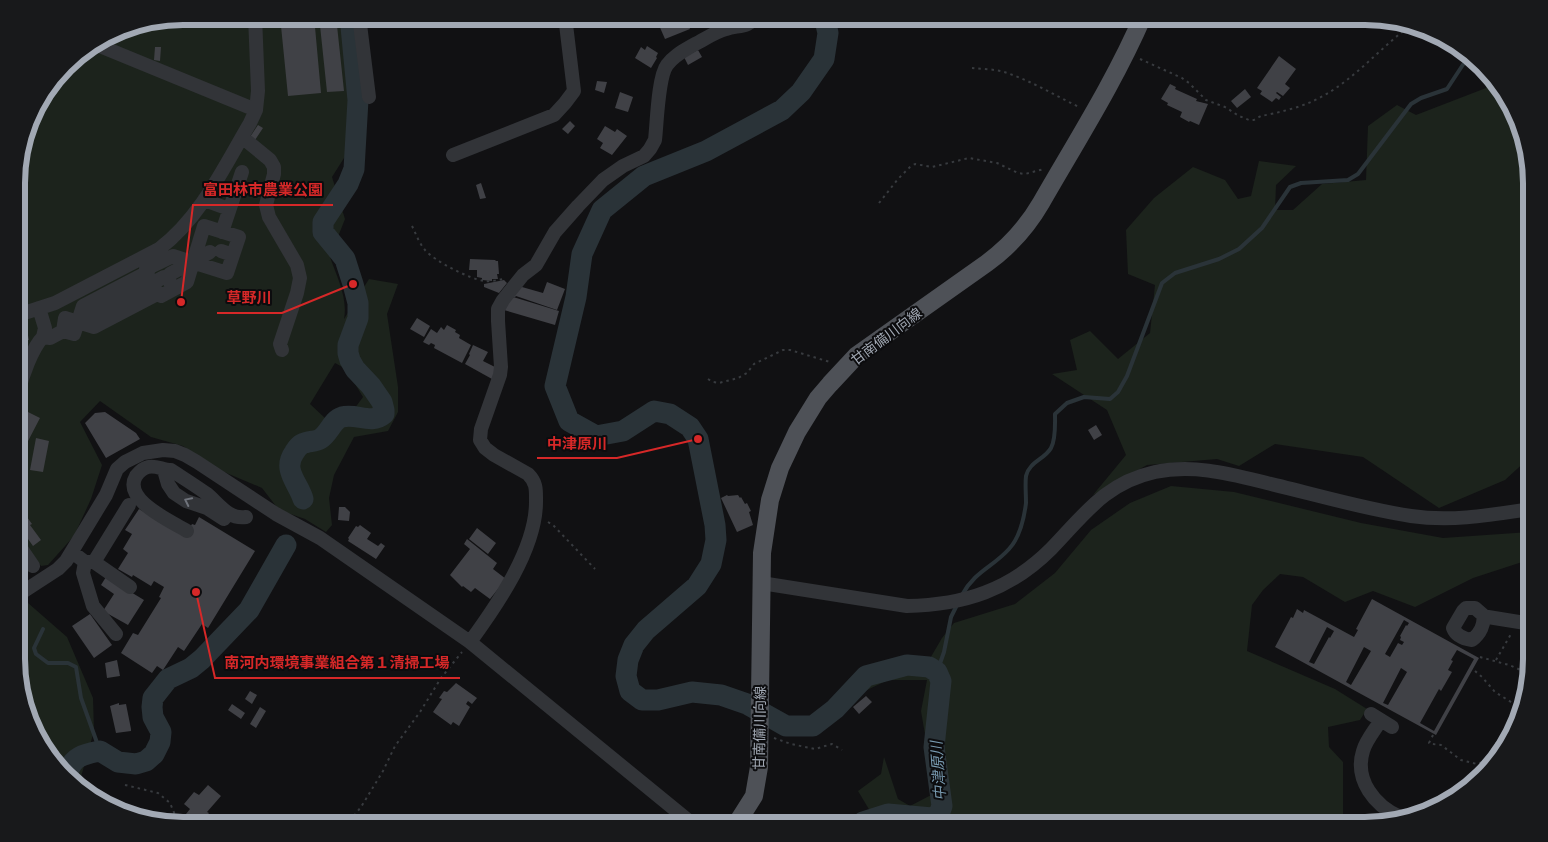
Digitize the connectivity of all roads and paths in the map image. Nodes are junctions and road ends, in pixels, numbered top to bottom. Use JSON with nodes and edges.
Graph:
{"nodes":[{"id":1,"x":256,"y":25,"type":"edge"},
{"id":2,"x":360,"y":25,"type":"edge"},
{"id":3,"x":566,"y":25,"type":"edge"},
{"id":4,"x":747,"y":25,"type":"edge"},
{"id":5,"x":1139,"y":25,"type":"edge"},
{"id":6,"x":1405,"y":30,"type":"edge"},
{"id":7,"x":102,"y":47,"type":"edge"},
{"id":8,"x":1127,"y":52,"type":"junction"},
{"id":9,"x":972,"y":68,"type":"dead end"},
{"id":10,"x":369,"y":97,"type":"dead end"},
{"id":11,"x":256,"y":110,"type":"junction"},
{"id":12,"x":1092,"y":114,"type":"junction"},
{"id":13,"x":242,"y":137,"type":"junction"},
{"id":14,"x":453,"y":155,"type":"dead end"},
{"id":15,"x":1060,"y":171,"type":"junction"},
{"id":16,"x":242,"y":172,"type":"dead end"},
{"id":17,"x":204,"y":200,"type":"junction"},
{"id":18,"x":879,"y":203,"type":"dead end"},
{"id":19,"x":229,"y":209,"type":"junction"},
{"id":20,"x":412,"y":226,"type":"dead end"},
{"id":21,"x":187,"y":264,"type":"junction"},
{"id":22,"x":518,"y":280,"type":"junction"},
{"id":23,"x":39,"y":308,"type":"junction"},
{"id":24,"x":102,"y":309,"type":"junction"},
{"id":25,"x":25,"y":312,"type":"edge"},
{"id":26,"x":44,"y":337,"type":"junction"},
{"id":27,"x":282,"y":350,"type":"dead end"},
{"id":28,"x":25,"y":371,"type":"edge"},
{"id":29,"x":842,"y":371,"type":"junction"},
{"id":30,"x":708,"y":379,"type":"dead end"},
{"id":31,"x":256,"y":502,"type":"junction"},
{"id":32,"x":129,"y":505,"type":"dead end"},
{"id":33,"x":1523,"y":511,"type":"edge"},
{"id":34,"x":535,"y":520,"type":"junction"},
{"id":35,"x":186,"y":531,"type":"dead end"},
{"id":36,"x":72,"y":552,"type":"junction"},
{"id":37,"x":25,"y":554,"type":"edge"},
{"id":38,"x":89,"y":562,"type":"junction"},
{"id":39,"x":33,"y":566,"type":"dead end"},
{"id":40,"x":595,"y":569,"type":"dead end"},
{"id":41,"x":761,"y":583,"type":"junction"},
{"id":42,"x":130,"y":587,"type":"dead end"},
{"id":43,"x":25,"y":590,"type":"edge"},
{"id":44,"x":1484,"y":619,"type":"dead end"},
{"id":45,"x":1516,"y":622,"type":"junction"},
{"id":46,"x":1523,"y":623,"type":"edge"},
{"id":47,"x":116,"y":634,"type":"dead end"},
{"id":48,"x":470,"y":642,"type":"junction"},
{"id":49,"x":1480,"y":656,"type":"dead end"},
{"id":50,"x":1496,"y":660,"type":"junction"},
{"id":51,"x":1475,"y":671,"type":"dead end"},
{"id":52,"x":1523,"y":671,"type":"edge"},
{"id":53,"x":1516,"y":705,"type":"edge"},
{"id":54,"x":1381,"y":720,"type":"dead end"},
{"id":55,"x":760,"y":731,"type":"junction"},
{"id":56,"x":1433,"y":735,"type":"dead end"},
{"id":57,"x":1503,"y":736,"type":"edge"},
{"id":58,"x":842,"y":750,"type":"dead end"},
{"id":59,"x":1487,"y":759,"type":"edge"},
{"id":60,"x":1487,"y":759,"type":"edge"},
{"id":61,"x":125,"y":785,"type":"dead end"},
{"id":62,"x":1395,"y":814,"type":"edge"},
{"id":63,"x":176,"y":817,"type":"edge"},
{"id":64,"x":353,"y":817,"type":"edge"},
{"id":65,"x":684,"y":817,"type":"edge"},
{"id":66,"x":741,"y":817,"type":"edge"}],
"edges":[{"from":1,"to":11,"type":"street"},
{"from":2,"to":10,"type":"street"},
{"from":3,"to":14,"type":"street"},
{"from":4,"to":22,"type":"street"},
{"from":5,"to":8,"type":"main road","name":"甘南備川向線"},
{"from":6,"to":8,"type":"path"},
{"from":7,"to":11,"type":"street"},
{"from":8,"to":12,"type":"main road","name":"甘南備川向線"},
{"from":9,"to":12,"type":"path"},
{"from":11,"to":13,"type":"street"},
{"from":12,"to":15,"type":"main road","name":"甘南備川向線"},
{"from":13,"to":17,"type":"street"},
{"from":13,"to":27,"type":"street"},
{"from":15,"to":18,"type":"path"},
{"from":15,"to":29,"type":"main road","name":"甘南備川向線"},
{"from":16,"to":19,"type":"street"},
{"from":17,"to":19,"type":"street"},
{"from":17,"to":23,"type":"street"},
{"from":19,"to":21,"type":"street"},
{"from":20,"to":22,"type":"path"},
{"from":21,"to":24,"type":"street"},
{"from":21,"to":24,"type":"street"},
{"from":22,"to":34,"type":"street"},
{"from":23,"to":25,"type":"street"},
{"from":23,"to":26,"type":"street"},
{"from":24,"to":26,"type":"street"},
{"from":26,"to":28,"type":"street"},
{"from":29,"to":30,"type":"path"},
{"from":29,"to":41,"type":"main road","name":"甘南備川向線"},
{"from":31,"to":35,"type":"street"},
{"from":31,"to":36,"type":"street"},
{"from":31,"to":48,"type":"street"},
{"from":32,"to":38,"type":"street"},
{"from":33,"to":41,"type":"street"},
{"from":34,"to":40,"type":"path"},
{"from":34,"to":48,"type":"street"},
{"from":36,"to":38,"type":"street"},
{"from":36,"to":43,"type":"street"},
{"from":37,"to":39,"type":"street"},
{"from":38,"to":42,"type":"street"},
{"from":38,"to":47,"type":"street"},
{"from":41,"to":55,"type":"main road","name":"甘南備川向線"},
{"from":44,"to":45,"type":"street"},
{"from":45,"to":46,"type":"street"},
{"from":45,"to":50,"type":"path"},
{"from":48,"to":64,"type":"path"},
{"from":48,"to":65,"type":"street"},
{"from":49,"to":50,"type":"path"},
{"from":50,"to":52,"type":"path"},
{"from":51,"to":53,"type":"path"},
{"from":54,"to":62,"type":"street"},
{"from":55,"to":58,"type":"path"},
{"from":55,"to":66,"type":"main road","name":"甘南備川向線"},
{"from":56,"to":60,"type":"path"},
{"from":57,"to":59,"type":"path"},
{"from":61,"to":63,"type":"path"}]}
